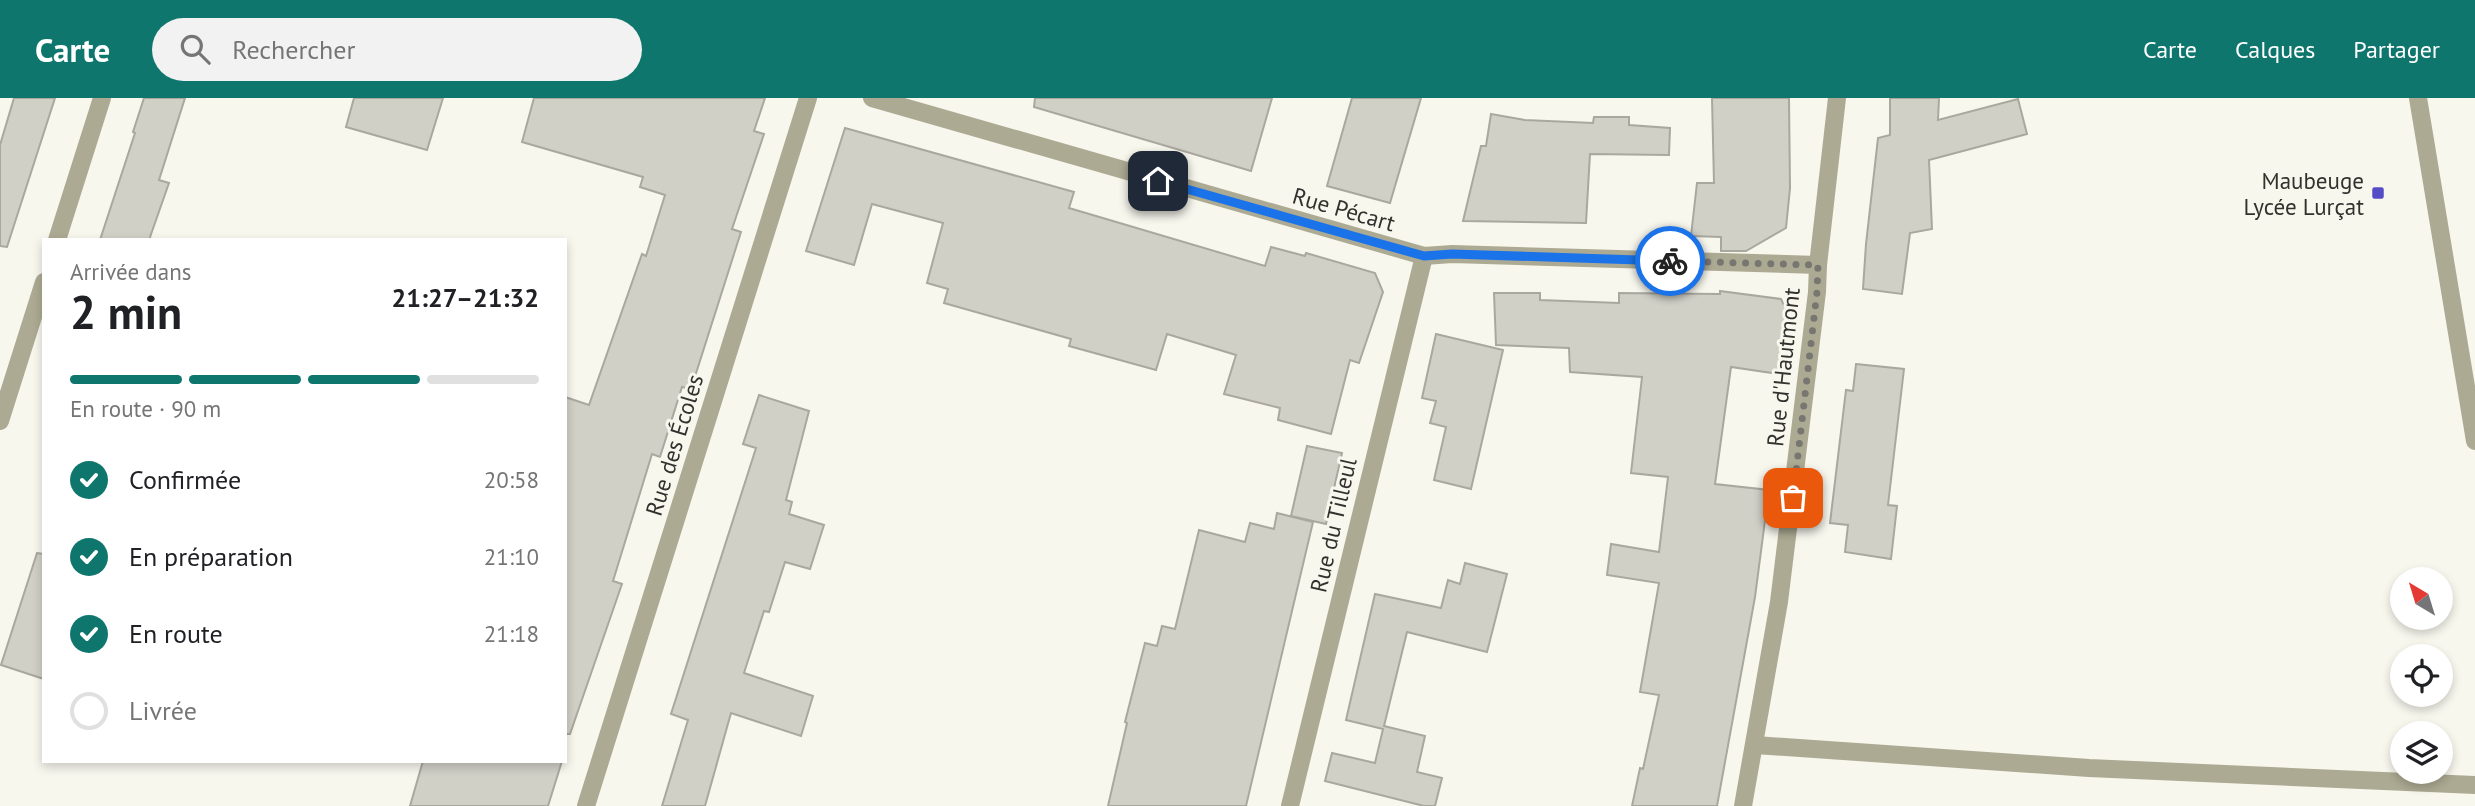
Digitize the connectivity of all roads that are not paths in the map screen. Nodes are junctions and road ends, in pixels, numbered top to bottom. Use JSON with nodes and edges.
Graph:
{"nodes":[{"id":1,"x":102,"y":98,"type":"edge"},
{"id":2,"x":808,"y":98,"type":"edge"},
{"id":3,"x":872,"y":98,"type":"edge"},
{"id":4,"x":1837,"y":98,"type":"edge"},
{"id":5,"x":2418,"y":98,"type":"edge"},
{"id":6,"x":58,"y":238,"type":"edge"},
{"id":7,"x":1424,"y":256,"type":"junction"},
{"id":8,"x":1818,"y":265,"type":"junction"},
{"id":9,"x":42,"y":288,"type":"edge"},
{"id":10,"x":0,"y":421,"type":"edge"},
{"id":11,"x":2475,"y":441,"type":"edge"},
{"id":12,"x":1755,"y":746,"type":"junction"},
{"id":13,"x":2475,"y":785,"type":"edge"},
{"id":14,"x":586,"y":806,"type":"edge"},
{"id":15,"x":1290,"y":806,"type":"edge"},
{"id":16,"x":1743,"y":806,"type":"edge"}],
"edges":[{"from":1,"to":6,"type":"street"},
{"from":2,"to":14,"type":"street","name":"Rue des Écoles"},
{"from":3,"to":7,"type":"street","name":"Rue Pécart"},
{"from":4,"to":8,"type":"street","name":"Rue d'Hautmont"},
{"from":5,"to":11,"type":"street"},
{"from":7,"to":8,"type":"street","name":"Rue Pécart"},
{"from":7,"to":15,"type":"street","name":"Rue du Tilleul"},
{"from":8,"to":12,"type":"street","name":"Rue d'Hautmont"},
{"from":9,"to":10,"type":"street"},
{"from":12,"to":13,"type":"street"},
{"from":12,"to":16,"type":"street","name":"Rue d'Hautmont"}]}
